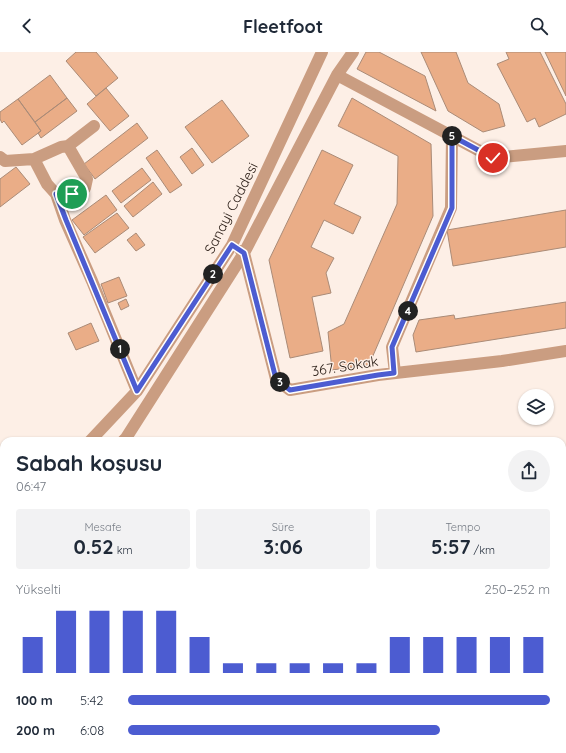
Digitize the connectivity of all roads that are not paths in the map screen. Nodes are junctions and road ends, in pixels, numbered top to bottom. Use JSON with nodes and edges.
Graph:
{"nodes":[{"id":1,"x":322,"y":52,"type":"edge"},
{"id":2,"x":353,"y":52,"type":"edge"},
{"id":3,"x":337,"y":75,"type":"junction"},
{"id":4,"x":94,"y":126,"type":"dead end"},
{"id":5,"x":452,"y":136,"type":"junction"},
{"id":6,"x":68,"y":146,"type":"junction"},
{"id":7,"x":566,"y":151,"type":"edge"},
{"id":8,"x":0,"y":157,"type":"edge"},
{"id":9,"x":34,"y":159,"type":"junction"},
{"id":10,"x":56,"y":194,"type":"junction"},
{"id":11,"x":232,"y":245,"type":"junction"},
{"id":12,"x":244,"y":253,"type":"junction"},
{"id":13,"x":566,"y":351,"type":"edge"},
{"id":14,"x":394,"y":373,"type":"junction"},
{"id":15,"x":137,"y":391,"type":"junction"},
{"id":16,"x":94,"y":437,"type":"edge"},
{"id":17,"x":127,"y":437,"type":"edge"}],
"edges":[{"from":1,"to":11,"type":"street","name":"Sanayi Caddesi"},
{"from":2,"to":3,"type":"street"},
{"from":3,"to":5,"type":"street"},
{"from":3,"to":12,"type":"street"},
{"from":4,"to":6,"type":"street"},
{"from":5,"to":7,"type":"street"},
{"from":5,"to":14,"type":"street"},
{"from":6,"to":9,"type":"street"},
{"from":6,"to":10,"type":"street"},
{"from":8,"to":9,"type":"street"},
{"from":9,"to":10,"type":"street"},
{"from":10,"to":15,"type":"street"},
{"from":11,"to":12,"type":"street"},
{"from":11,"to":15,"type":"street","name":"Sanayi Caddesi"},
{"from":12,"to":14,"type":"street","name":"367. Sokak"},
{"from":12,"to":17,"type":"street"},
{"from":13,"to":14,"type":"street","name":"367. Sokak"},
{"from":15,"to":16,"type":"street","name":"Sanayi Caddesi"}]}
